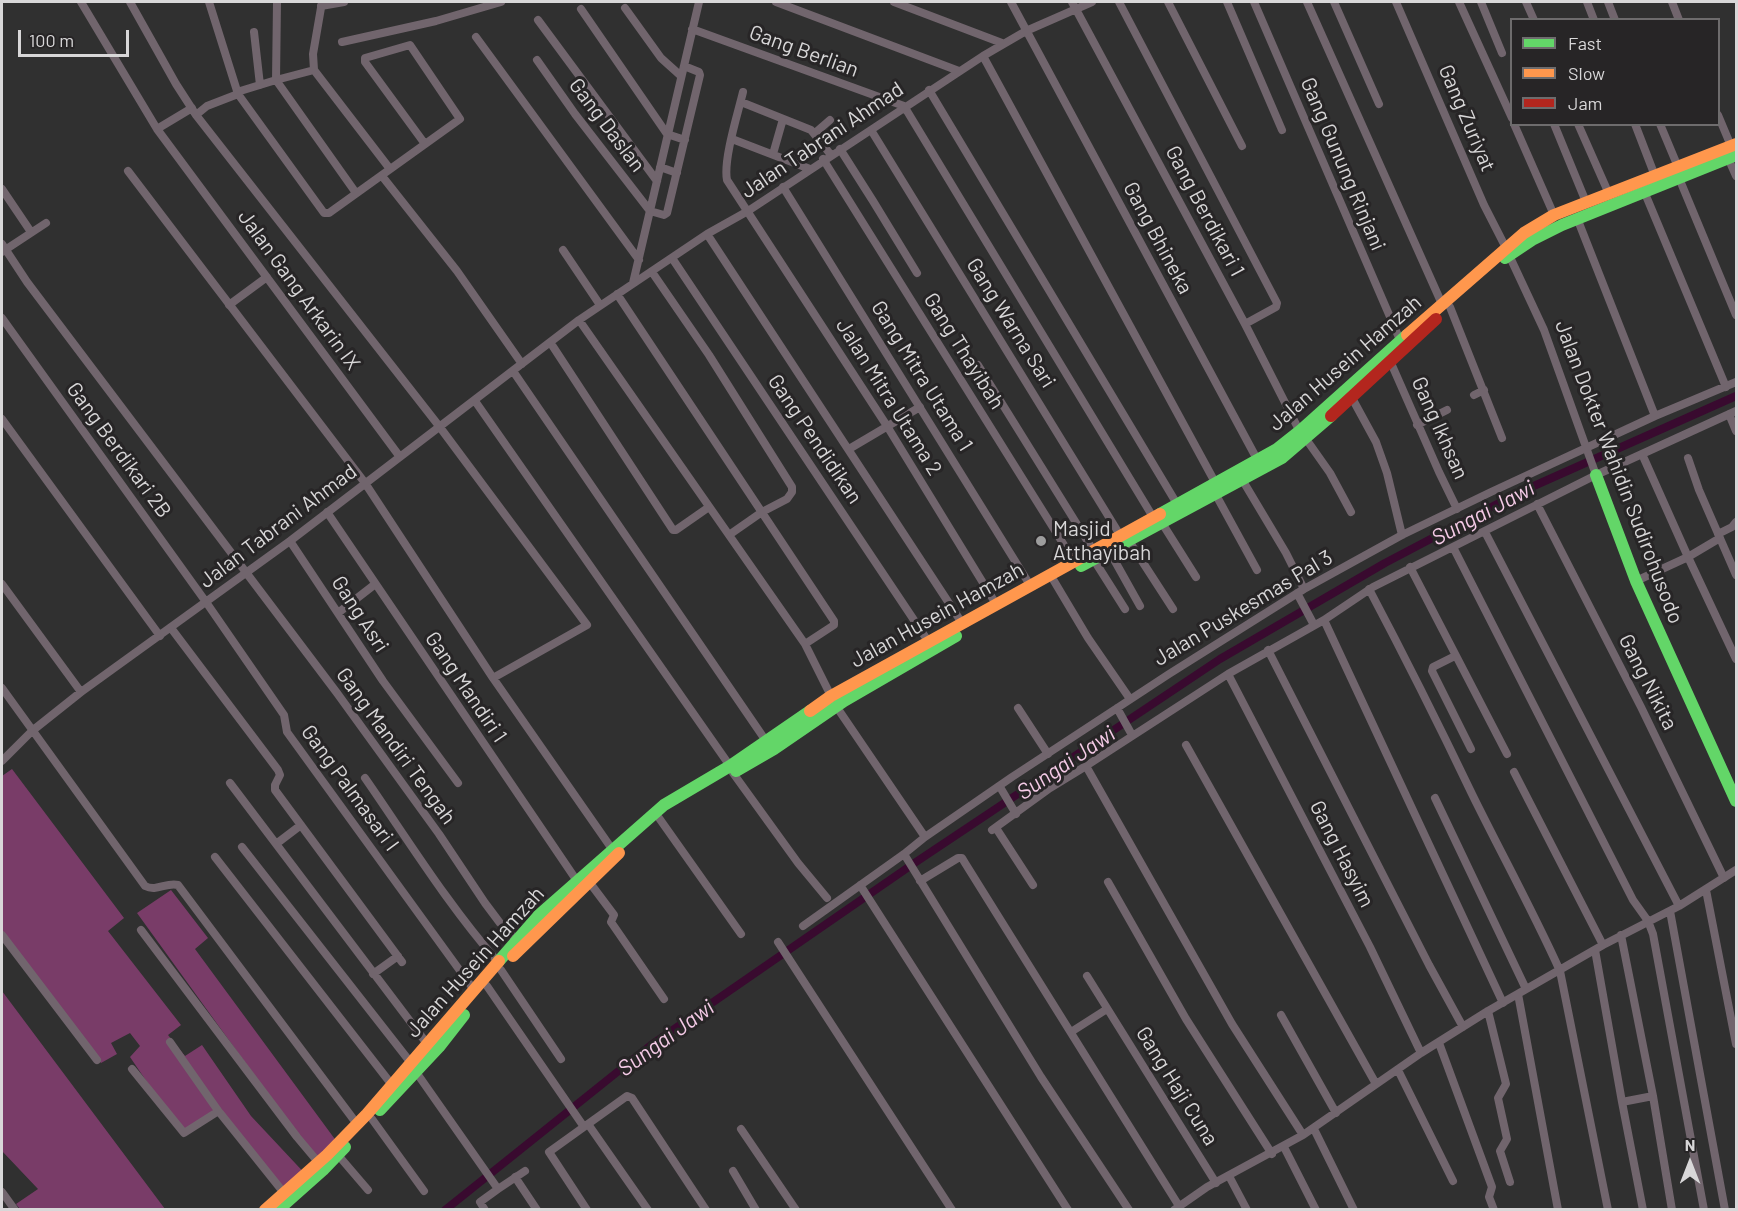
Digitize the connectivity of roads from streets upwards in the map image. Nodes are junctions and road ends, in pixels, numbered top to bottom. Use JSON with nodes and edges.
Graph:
{"nodes":[{"id":1,"x":81,"y":2,"type":"edge"},
{"id":2,"x":130,"y":2,"type":"edge"},
{"id":3,"x":209,"y":2,"type":"edge"},
{"id":4,"x":277,"y":2,"type":"edge"},
{"id":5,"x":345,"y":2,"type":"edge"},
{"id":6,"x":501,"y":2,"type":"edge"},
{"id":7,"x":699,"y":2,"type":"edge"},
{"id":8,"x":776,"y":2,"type":"edge"},
{"id":9,"x":894,"y":2,"type":"edge"},
{"id":10,"x":1011,"y":2,"type":"edge"},
{"id":11,"x":1092,"y":2,"type":"edge"},
{"id":12,"x":1119,"y":2,"type":"edge"},
{"id":13,"x":1168,"y":2,"type":"edge"},
{"id":14,"x":1227,"y":2,"type":"edge"},
{"id":15,"x":1254,"y":2,"type":"edge"},
{"id":16,"x":1307,"y":2,"type":"edge"},
{"id":17,"x":1334,"y":2,"type":"edge"},
{"id":18,"x":1396,"y":2,"type":"edge"},
{"id":19,"x":1459,"y":2,"type":"edge"},
{"id":20,"x":1481,"y":2,"type":"edge"},
{"id":21,"x":1526,"y":2,"type":"edge"},
{"id":22,"x":1587,"y":2,"type":"edge"},
{"id":23,"x":1608,"y":2,"type":"edge"},
{"id":24,"x":1672,"y":2,"type":"edge"},
{"id":25,"x":322,"y":4,"type":"edge"},
{"id":26,"x":1074,"y":5,"type":"edge"},
{"id":27,"x":625,"y":8,"type":"dead end"},
{"id":28,"x":581,"y":9,"type":"dead end"},
{"id":29,"x":1533,"y":18,"type":"edge"},
{"id":30,"x":1593,"y":18,"type":"edge"},
{"id":31,"x":1614,"y":18,"type":"edge"},
{"id":32,"x":1678,"y":18,"type":"edge"},
{"id":33,"x":538,"y":20,"type":"dead end"},
{"id":34,"x":692,"y":29,"type":"junction"},
{"id":35,"x":1026,"y":31,"type":"junction"},
{"id":36,"x":254,"y":32,"type":"dead end"},
{"id":37,"x":476,"y":37,"type":"dead end"},
{"id":38,"x":342,"y":42,"type":"dead end"},
{"id":39,"x":1002,"y":44,"type":"junction"},
{"id":40,"x":1502,"y":53,"type":"dead end"},
{"id":41,"x":983,"y":56,"type":"junction"},
{"id":42,"x":537,"y":60,"type":"dead end"},
{"id":43,"x":684,"y":66,"type":"junction"},
{"id":44,"x":314,"y":70,"type":"junction"},
{"id":45,"x":959,"y":71,"type":"junction"},
{"id":46,"x":681,"y":76,"type":"junction"},
{"id":47,"x":276,"y":80,"type":"junction"},
{"id":48,"x":260,"y":85,"type":"junction"},
{"id":49,"x":929,"y":90,"type":"junction"},
{"id":50,"x":743,"y":92,"type":"dead end"},
{"id":51,"x":238,"y":93,"type":"junction"},
{"id":52,"x":741,"y":102,"type":"junction"},
{"id":53,"x":1379,"y":104,"type":"dead end"},
{"id":54,"x":904,"y":106,"type":"junction"},
{"id":55,"x":194,"y":111,"type":"junction"},
{"id":56,"x":1510,"y":114,"type":"edge"},
{"id":57,"x":1720,"y":118,"type":"edge"},
{"id":58,"x":783,"y":119,"type":"junction"},
{"id":59,"x":830,"y":120,"type":"dead end"},
{"id":60,"x":1515,"y":126,"type":"edge"},
{"id":61,"x":1555,"y":126,"type":"edge"},
{"id":62,"x":1579,"y":126,"type":"edge"},
{"id":63,"x":1636,"y":126,"type":"edge"},
{"id":64,"x":1661,"y":126,"type":"edge"},
{"id":65,"x":157,"y":129,"type":"junction"},
{"id":66,"x":871,"y":130,"type":"junction"},
{"id":67,"x":1282,"y":130,"type":"dead end"},
{"id":68,"x":815,"y":133,"type":"junction"},
{"id":69,"x":667,"y":134,"type":"junction"},
{"id":70,"x":732,"y":139,"type":"junction"},
{"id":71,"x":685,"y":140,"type":"junction"},
{"id":72,"x":424,"y":144,"type":"junction"},
{"id":73,"x":1242,"y":146,"type":"dead end"},
{"id":74,"x":840,"y":149,"type":"junction"},
{"id":75,"x":1733,"y":151,"type":"edge"},
{"id":76,"x":773,"y":154,"type":"junction"},
{"id":77,"x":827,"y":157,"type":"junction"},
{"id":78,"x":660,"y":167,"type":"junction"},
{"id":79,"x":810,"y":169,"type":"junction"},
{"id":80,"x":390,"y":170,"type":"junction"},
{"id":81,"x":128,"y":171,"type":"dead end"},
{"id":82,"x":677,"y":173,"type":"junction"},
{"id":83,"x":1679,"y":173,"type":"junction"},
{"id":84,"x":382,"y":176,"type":"junction"},
{"id":85,"x":1655,"y":176,"type":"junction"},
{"id":86,"x":1737,"y":176,"type":"edge"},
{"id":87,"x":657,"y":180,"type":"junction"},
{"id":88,"x":783,"y":187,"type":"junction"},
{"id":89,"x":2,"y":189,"type":"edge"},
{"id":90,"x":1644,"y":191,"type":"junction"},
{"id":91,"x":356,"y":193,"type":"junction"},
{"id":92,"x":1609,"y":194,"type":"junction"},
{"id":93,"x":1586,"y":202,"type":"junction"},
{"id":94,"x":650,"y":211,"type":"junction"},
{"id":95,"x":748,"y":211,"type":"junction"},
{"id":96,"x":1554,"y":215,"type":"junction"},
{"id":97,"x":1577,"y":218,"type":"junction"},
{"id":98,"x":45,"y":223,"type":"dead end"},
{"id":99,"x":31,"y":232,"type":"junction"},
{"id":100,"x":707,"y":234,"type":"junction"},
{"id":101,"x":3,"y":249,"type":"edge"},
{"id":102,"x":563,"y":250,"type":"dead end"},
{"id":103,"x":1508,"y":251,"type":"junction"},
{"id":104,"x":672,"y":258,"type":"junction"},
{"id":105,"x":639,"y":260,"type":"junction"},
{"id":106,"x":652,"y":272,"type":"junction"},
{"id":107,"x":916,"y":273,"type":"dead end"},
{"id":108,"x":267,"y":277,"type":"junction"},
{"id":109,"x":633,"y":284,"type":"junction"},
{"id":110,"x":617,"y":294,"type":"junction"},
{"id":111,"x":229,"y":305,"type":"junction"},
{"id":112,"x":600,"y":305,"type":"junction"},
{"id":113,"x":1446,"y":305,"type":"junction"},
{"id":114,"x":1737,"y":315,"type":"edge"},
{"id":115,"x":2,"y":318,"type":"edge"},
{"id":116,"x":579,"y":320,"type":"junction"},
{"id":117,"x":1245,"y":324,"type":"junction"},
{"id":118,"x":1400,"y":340,"type":"junction"},
{"id":119,"x":550,"y":342,"type":"junction"},
{"id":120,"x":1391,"y":363,"type":"junction"},
{"id":121,"x":522,"y":364,"type":"junction"},
{"id":122,"x":978,"y":365,"type":"dead end"},
{"id":123,"x":513,"y":371,"type":"junction"},
{"id":124,"x":1737,"y":382,"type":"edge"},
{"id":125,"x":1726,"y":387,"type":"junction"},
{"id":126,"x":1484,"y":390,"type":"junction"},
{"id":127,"x":1474,"y":395,"type":"dead end"},
{"id":128,"x":1352,"y":398,"type":"junction"},
{"id":129,"x":475,"y":401,"type":"junction"},
{"id":130,"x":920,"y":406,"type":"junction"},
{"id":131,"x":1447,"y":411,"type":"dead end"},
{"id":132,"x":1733,"y":413,"type":"edge"},
{"id":133,"x":1655,"y":416,"type":"junction"},
{"id":134,"x":2,"y":419,"type":"edge"},
{"id":135,"x":1417,"y":425,"type":"junction"},
{"id":136,"x":440,"y":426,"type":"junction"},
{"id":137,"x":887,"y":426,"type":"junction"},
{"id":138,"x":1737,"y":431,"type":"edge"},
{"id":139,"x":1303,"y":435,"type":"junction"},
{"id":140,"x":1502,"y":438,"type":"dead end"},
{"id":141,"x":1586,"y":448,"type":"junction"},
{"id":142,"x":849,"y":449,"type":"junction"},
{"id":143,"x":1642,"y":454,"type":"junction"},
{"id":144,"x":400,"y":457,"type":"junction"},
{"id":145,"x":1688,"y":458,"type":"dead end"},
{"id":146,"x":1258,"y":461,"type":"junction"},
{"id":147,"x":1596,"y":475,"type":"junction"},
{"id":148,"x":1243,"y":481,"type":"junction"},
{"id":149,"x":365,"y":483,"type":"junction"},
{"id":150,"x":1216,"y":489,"type":"junction"},
{"id":151,"x":1177,"y":504,"type":"junction"},
{"id":152,"x":1537,"y":504,"type":"junction"},
{"id":153,"x":709,"y":507,"type":"junction"},
{"id":154,"x":1457,"y":509,"type":"junction"},
{"id":155,"x":327,"y":512,"type":"junction"},
{"id":156,"x":762,"y":512,"type":"junction"},
{"id":157,"x":1351,"y":512,"type":"dead end"},
{"id":158,"x":1158,"y":520,"type":"junction"},
{"id":159,"x":1737,"y":522,"type":"edge"},
{"id":160,"x":1485,"y":532,"type":"junction"},
{"id":161,"x":729,"y":535,"type":"junction"},
{"id":162,"x":1402,"y":535,"type":"junction"},
{"id":163,"x":1719,"y":536,"type":"junction"},
{"id":164,"x":1124,"y":538,"type":"junction"},
{"id":165,"x":290,"y":541,"type":"junction"},
{"id":166,"x":1453,"y":547,"type":"junction"},
{"id":167,"x":1107,"y":548,"type":"junction"},
{"id":168,"x":1094,"y":555,"type":"junction"},
{"id":169,"x":1688,"y":557,"type":"junction"},
{"id":170,"x":1074,"y":561,"type":"junction"},
{"id":171,"x":1410,"y":567,"type":"junction"},
{"id":172,"x":1257,"y":570,"type":"dead end"},
{"id":173,"x":246,"y":572,"type":"junction"},
{"id":174,"x":1737,"y":575,"type":"edge"},
{"id":175,"x":1196,"y":577,"type":"dead end"},
{"id":176,"x":1054,"y":581,"type":"junction"},
{"id":177,"x":1636,"y":581,"type":"junction"},
{"id":178,"x":2,"y":584,"type":"edge"},
{"id":179,"x":374,"y":585,"type":"junction"},
{"id":180,"x":1030,"y":585,"type":"junction"},
{"id":181,"x":1369,"y":589,"type":"junction"},
{"id":182,"x":1300,"y":594,"type":"junction"},
{"id":183,"x":206,"y":603,"type":"junction"},
{"id":184,"x":996,"y":604,"type":"junction"},
{"id":185,"x":1140,"y":606,"type":"dead end"},
{"id":186,"x":1125,"y":609,"type":"dead end"},
{"id":187,"x":1173,"y":609,"type":"dead end"},
{"id":188,"x":338,"y":614,"type":"junction"},
{"id":189,"x":1324,"y":620,"type":"junction"},
{"id":190,"x":962,"y":623,"type":"junction"},
{"id":191,"x":1313,"y":623,"type":"junction"},
{"id":192,"x":171,"y":628,"type":"junction"},
{"id":193,"x":949,"y":635,"type":"junction"},
{"id":194,"x":160,"y":636,"type":"junction"},
{"id":195,"x":928,"y":641,"type":"junction"},
{"id":196,"x":805,"y":644,"type":"junction"},
{"id":197,"x":1268,"y":650,"type":"junction"},
{"id":198,"x":1455,"y":656,"type":"junction"},
{"id":199,"x":1737,"y":659,"type":"edge"},
{"id":200,"x":1228,"y":674,"type":"junction"},
{"id":201,"x":493,"y":678,"type":"junction"},
{"id":202,"x":2,"y":688,"type":"edge"},
{"id":203,"x":81,"y":692,"type":"junction"},
{"id":204,"x":1130,"y":699,"type":"junction"},
{"id":205,"x":834,"y":701,"type":"junction"},
{"id":206,"x":1018,"y":708,"type":"dead end"},
{"id":207,"x":1118,"y":711,"type":"junction"},
{"id":208,"x":32,"y":730,"type":"junction"},
{"id":209,"x":1131,"y":732,"type":"junction"},
{"id":210,"x":766,"y":741,"type":"junction"},
{"id":211,"x":1185,"y":745,"type":"dead end"},
{"id":212,"x":1471,"y":749,"type":"dead end"},
{"id":213,"x":1048,"y":753,"type":"junction"},
{"id":214,"x":1507,"y":753,"type":"dead end"},
{"id":215,"x":2,"y":761,"type":"edge"},
{"id":216,"x":1086,"y":766,"type":"junction"},
{"id":217,"x":732,"y":769,"type":"junction"},
{"id":218,"x":1514,"y":772,"type":"dead end"},
{"id":219,"x":365,"y":778,"type":"dead end"},
{"id":220,"x":230,"y":783,"type":"dead end"},
{"id":221,"x":458,"y":783,"type":"dead end"},
{"id":222,"x":1000,"y":787,"type":"junction"},
{"id":223,"x":1435,"y":798,"type":"dead end"},
{"id":224,"x":1737,"y":801,"type":"edge"},
{"id":225,"x":1015,"y":811,"type":"junction"},
{"id":226,"x":659,"y":818,"type":"junction"},
{"id":227,"x":301,"y":825,"type":"junction"},
{"id":228,"x":925,"y":837,"type":"junction"},
{"id":229,"x":276,"y":844,"type":"junction"},
{"id":230,"x":242,"y":847,"type":"dead end"},
{"id":231,"x":612,"y":849,"type":"junction"},
{"id":232,"x":215,"y":857,"type":"dead end"},
{"id":233,"x":905,"y":857,"type":"junction"},
{"id":234,"x":605,"y":862,"type":"junction"},
{"id":235,"x":1737,"y":870,"type":"edge"},
{"id":236,"x":919,"y":878,"type":"junction"},
{"id":237,"x":1725,"y":878,"type":"junction"},
{"id":238,"x":577,"y":881,"type":"junction"},
{"id":239,"x":1108,"y":882,"type":"dead end"},
{"id":240,"x":590,"y":883,"type":"junction"},
{"id":241,"x":1033,"y":885,"type":"dead end"},
{"id":242,"x":862,"y":888,"type":"junction"},
{"id":243,"x":1706,"y":890,"type":"junction"},
{"id":244,"x":827,"y":898,"type":"dead end"},
{"id":245,"x":1679,"y":906,"type":"junction"},
{"id":246,"x":1670,"y":911,"type":"junction"},
{"id":247,"x":1648,"y":921,"type":"junction"},
{"id":248,"x":803,"y":926,"type":"dead end"},
{"id":249,"x":141,"y":930,"type":"dead end"},
{"id":250,"x":741,"y":934,"type":"dead end"},
{"id":251,"x":2,"y":935,"type":"edge"},
{"id":252,"x":1621,"y":935,"type":"junction"},
{"id":253,"x":517,"y":940,"type":"junction"},
{"id":254,"x":780,"y":945,"type":"dead end"},
{"id":255,"x":1599,"y":947,"type":"junction"},
{"id":256,"x":499,"y":966,"type":"junction"},
{"id":257,"x":1560,"y":971,"type":"junction"},
{"id":258,"x":373,"y":974,"type":"junction"},
{"id":259,"x":1087,"y":976,"type":"dead end"},
{"id":260,"x":487,"y":986,"type":"junction"},
{"id":261,"x":474,"y":990,"type":"junction"},
{"id":262,"x":1522,"y":992,"type":"junction"},
{"id":263,"x":664,"y":999,"type":"dead end"},
{"id":264,"x":1503,"y":1003,"type":"junction"},
{"id":265,"x":1107,"y":1009,"type":"junction"},
{"id":266,"x":1488,"y":1011,"type":"junction"},
{"id":267,"x":1281,"y":1015,"type":"dead end"},
{"id":268,"x":1463,"y":1027,"type":"junction"},
{"id":269,"x":1071,"y":1032,"type":"junction"},
{"id":270,"x":170,"y":1042,"type":"dead end"},
{"id":271,"x":435,"y":1042,"type":"junction"},
{"id":272,"x":1439,"y":1043,"type":"junction"},
{"id":273,"x":1737,"y":1044,"type":"edge"},
{"id":274,"x":1421,"y":1053,"type":"junction"},
{"id":275,"x":97,"y":1059,"type":"dead end"},
{"id":276,"x":561,"y":1059,"type":"dead end"},
{"id":277,"x":413,"y":1068,"type":"junction"},
{"id":278,"x":132,"y":1069,"type":"dead end"},
{"id":279,"x":1398,"y":1070,"type":"junction"},
{"id":280,"x":1376,"y":1084,"type":"junction"},
{"id":281,"x":392,"y":1085,"type":"junction"},
{"id":282,"x":1653,"y":1096,"type":"junction"},
{"id":283,"x":1622,"y":1102,"type":"junction"},
{"id":284,"x":219,"y":1112,"type":"junction"},
{"id":285,"x":1336,"y":1113,"type":"junction"},
{"id":286,"x":372,"y":1119,"type":"junction"},
{"id":287,"x":357,"y":1124,"type":"junction"},
{"id":288,"x":586,"y":1125,"type":"junction"},
{"id":289,"x":741,"y":1128,"type":"dead end"},
{"id":290,"x":1314,"y":1129,"type":"junction"},
{"id":291,"x":1303,"y":1135,"type":"junction"},
{"id":292,"x":1284,"y":1147,"type":"junction"},
{"id":293,"x":1272,"y":1154,"type":"junction"},
{"id":294,"x":338,"y":1155,"type":"junction"},
{"id":295,"x":318,"y":1162,"type":"junction"},
{"id":296,"x":525,"y":1171,"type":"dead end"},
{"id":297,"x":733,"y":1171,"type":"dead end"},
{"id":298,"x":1229,"y":1176,"type":"junction"},
{"id":299,"x":515,"y":1177,"type":"junction"},
{"id":300,"x":1453,"y":1180,"type":"dead end"},
{"id":301,"x":1510,"y":1182,"type":"dead end"},
{"id":302,"x":1216,"y":1183,"type":"junction"},
{"id":303,"x":495,"y":1186,"type":"junction"},
{"id":304,"x":368,"y":1190,"type":"dead end"},
{"id":305,"x":424,"y":1191,"type":"dead end"},
{"id":306,"x":2,"y":1192,"type":"edge"},
{"id":307,"x":286,"y":1197,"type":"junction"},
{"id":308,"x":1176,"y":1208,"type":"edge"},
{"id":309,"x":15,"y":1209,"type":"edge"},
{"id":310,"x":265,"y":1209,"type":"edge"},
{"id":311,"x":279,"y":1209,"type":"edge"},
{"id":312,"x":485,"y":1209,"type":"edge"},
{"id":313,"x":537,"y":1209,"type":"edge"},
{"id":314,"x":587,"y":1209,"type":"edge"},
{"id":315,"x":648,"y":1209,"type":"edge"},
{"id":316,"x":706,"y":1209,"type":"edge"},
{"id":317,"x":756,"y":1209,"type":"edge"},
{"id":318,"x":796,"y":1209,"type":"edge"},
{"id":319,"x":952,"y":1209,"type":"edge"},
{"id":320,"x":1068,"y":1209,"type":"edge"},
{"id":321,"x":1129,"y":1209,"type":"edge"},
{"id":322,"x":1247,"y":1209,"type":"edge"},
{"id":323,"x":1316,"y":1209,"type":"edge"},
{"id":324,"x":1354,"y":1209,"type":"edge"},
{"id":325,"x":1494,"y":1209,"type":"edge"},
{"id":326,"x":1558,"y":1209,"type":"edge"},
{"id":327,"x":1608,"y":1209,"type":"edge"},
{"id":328,"x":1642,"y":1209,"type":"edge"},
{"id":329,"x":1672,"y":1209,"type":"edge"},
{"id":330,"x":1704,"y":1209,"type":"edge"},
{"id":331,"x":1725,"y":1209,"type":"edge"}],
"edges":[{"from":1,"to":65,"type":"street","name":"Jalan Gang Arkarin IX"},
{"from":2,"to":55,"type":"street"},
{"from":3,"to":51,"type":"street"},
{"from":4,"to":47,"type":"street"},
{"from":5,"to":25,"type":"street"},
{"from":6,"to":38,"type":"street"},
{"from":7,"to":34,"type":"street"},
{"from":8,"to":45,"type":"street"},
{"from":9,"to":39,"type":"street"},
{"from":10,"to":35,"type":"street","name":"Gang Bhineka"},
{"from":11,"to":26,"type":"street","name":"Jalan Tabrani Ahmad"},
{"from":12,"to":117,"type":"street"},
{"from":13,"to":73,"type":"street"},
{"from":14,"to":67,"type":"street"},
{"from":15,"to":118,"type":"street","name":"Gang Gunung Rinjani"},
{"from":16,"to":113,"type":"street"},
{"from":17,"to":53,"type":"street"},
{"from":18,"to":103,"type":"street","name":"Gang Zuriyat"},
{"from":19,"to":56,"type":"street"},
{"from":20,"to":40,"type":"street"},
{"from":21,"to":29,"type":"street"},
{"from":22,"to":30,"type":"street"},
{"from":23,"to":31,"type":"street"},
{"from":24,"to":32,"type":"street"},
{"from":25,"to":44,"type":"street"},
{"from":26,"to":35,"type":"street","name":"Jalan Tabrani Ahmad"},
{"from":26,"to":117,"type":"street","name":"Gang Berdikari 1"},
{"from":27,"to":46,"type":"street"},
{"from":28,"to":69,"type":"street"},
{"from":33,"to":87,"type":"street"},
{"from":34,"to":43,"type":"street"},
{"from":34,"to":54,"type":"street","name":"Gang Berlian"},
{"from":35,"to":39,"type":"street","name":"Jalan Tabrani Ahmad"},
{"from":35,"to":146,"type":"street","name":"Gang Bhineka"},
{"from":36,"to":48,"type":"street"},
{"from":37,"to":105,"type":"street"},
{"from":39,"to":41,"type":"street","name":"Jalan Tabrani Ahmad"},
{"from":41,"to":45,"type":"street","name":"Jalan Tabrani Ahmad"},
{"from":41,"to":150,"type":"street"},
{"from":42,"to":94,"type":"street","name":"Gang Daslan"},
{"from":43,"to":46,"type":"street"},
{"from":43,"to":71,"type":"street"},
{"from":44,"to":47,"type":"street"},
{"from":44,"to":80,"type":"street"},
{"from":45,"to":49,"type":"street","name":"Jalan Tabrani Ahmad"},
{"from":46,"to":69,"type":"street"},
{"from":47,"to":48,"type":"street"},
{"from":47,"to":91,"type":"street"},
{"from":48,"to":51,"type":"street"},
{"from":49,"to":54,"type":"street","name":"Jalan Tabrani Ahmad"},
{"from":49,"to":151,"type":"street"},
{"from":50,"to":52,"type":"street","name":"Jalan Mitra Utama 2"},
{"from":51,"to":55,"type":"street"},
{"from":51,"to":91,"type":"street"},
{"from":52,"to":58,"type":"street"},
{"from":52,"to":70,"type":"street","name":"Jalan Mitra Utama 2"},
{"from":54,"to":66,"type":"street","name":"Jalan Tabrani Ahmad"},
{"from":54,"to":158,"type":"street"},
{"from":55,"to":65,"type":"street"},
{"from":55,"to":136,"type":"street"},
{"from":57,"to":75,"type":"street"},
{"from":58,"to":68,"type":"street"},
{"from":58,"to":76,"type":"street"},
{"from":59,"to":68,"type":"street"},
{"from":60,"to":96,"type":"street"},
{"from":61,"to":93,"type":"street"},
{"from":62,"to":92,"type":"street"},
{"from":63,"to":85,"type":"street"},
{"from":64,"to":83,"type":"street"},
{"from":65,"to":108,"type":"street","name":"Jalan Gang Arkarin IX"},
{"from":66,"to":74,"type":"street","name":"Jalan Tabrani Ahmad"},
{"from":66,"to":164,"type":"street","name":"Gang Warna Sari"},
{"from":68,"to":77,"type":"street","name":"Gang Thayibah"},
{"from":69,"to":71,"type":"street"},
{"from":69,"to":78,"type":"street"},
{"from":70,"to":76,"type":"street"},
{"from":70,"to":95,"type":"street","name":"Jalan Mitra Utama 2"},
{"from":71,"to":82,"type":"street"},
{"from":72,"to":72,"type":"street"},
{"from":72,"to":80,"type":"street"},
{"from":74,"to":77,"type":"street","name":"Jalan Tabrani Ahmad"},
{"from":74,"to":107,"type":"street"},
{"from":75,"to":83,"type":"street","name":"Jalan Husein Hamzah"},
{"from":75,"to":86,"type":"street"},
{"from":76,"to":79,"type":"street"},
{"from":77,"to":79,"type":"street","name":"Jalan Tabrani Ahmad"},
{"from":77,"to":170,"type":"street","name":"Gang Thayibah"},
{"from":78,"to":82,"type":"street"},
{"from":78,"to":87,"type":"street"},
{"from":79,"to":88,"type":"street","name":"Jalan Tabrani Ahmad"},
{"from":80,"to":84,"type":"street"},
{"from":81,"to":111,"type":"street"},
{"from":82,"to":94,"type":"street"},
{"from":83,"to":85,"type":"street","name":"Jalan Husein Hamzah"},
{"from":83,"to":90,"type":"street","name":"Jalan Husein Hamzah"},
{"from":83,"to":114,"type":"street"},
{"from":84,"to":91,"type":"street"},
{"from":84,"to":121,"type":"street"},
{"from":85,"to":92,"type":"street","name":"Jalan Husein Hamzah"},
{"from":87,"to":94,"type":"street"},
{"from":88,"to":95,"type":"street","name":"Jalan Tabrani Ahmad"},
{"from":88,"to":130,"type":"street","name":"Gang Mitra Utama 1"},
{"from":89,"to":99,"type":"street"},
{"from":90,"to":97,"type":"street","name":"Jalan Husein Hamzah"},
{"from":90,"to":125,"type":"street"},
{"from":92,"to":93,"type":"street","name":"Jalan Husein Hamzah"},
{"from":93,"to":96,"type":"street","name":"Jalan Husein Hamzah"},
{"from":94,"to":105,"type":"street"},
{"from":95,"to":100,"type":"street","name":"Jalan Tabrani Ahmad"},
{"from":95,"to":137,"type":"street","name":"Jalan Mitra Utama 2"},
{"from":96,"to":103,"type":"street","name":"Jalan Husein Hamzah"},
{"from":97,"to":103,"type":"street","name":"Jalan Husein Hamzah"},
{"from":97,"to":133,"type":"street"},
{"from":98,"to":99,"type":"street"},
{"from":99,"to":101,"type":"street"},
{"from":100,"to":104,"type":"street","name":"Jalan Tabrani Ahmad"},
{"from":100,"to":142,"type":"street"},
{"from":101,"to":173,"type":"street","name":"Gang Mandiri Tengah"},
{"from":102,"to":112,"type":"street"},
{"from":103,"to":113,"type":"street","name":"Jalan Husein Hamzah"},
{"from":103,"to":141,"type":"street","name":"Jalan Dokter Wahidin Sudirohusodo"},
{"from":104,"to":106,"type":"street","name":"Jalan Tabrani Ahmad"},
{"from":104,"to":195,"type":"street","name":"Gang Pendidikan"},
{"from":105,"to":109,"type":"street"},
{"from":106,"to":109,"type":"street","name":"Jalan Tabrani Ahmad"},
{"from":106,"to":156,"type":"street"},
{"from":108,"to":111,"type":"street"},
{"from":108,"to":144,"type":"street","name":"Jalan Gang Arkarin IX"},
{"from":109,"to":110,"type":"street","name":"Jalan Tabrani Ahmad"},
{"from":110,"to":112,"type":"street","name":"Jalan Tabrani Ahmad"},
{"from":110,"to":156,"type":"street"},
{"from":111,"to":149,"type":"street"},
{"from":112,"to":116,"type":"street","name":"Jalan Tabrani Ahmad"},
{"from":113,"to":118,"type":"street","name":"Jalan Husein Hamzah"},
{"from":113,"to":120,"type":"street","name":"Jalan Husein Hamzah"},
{"from":113,"to":126,"type":"street"},
{"from":115,"to":183,"type":"street","name":"Gang Berdikari 2B"},
{"from":116,"to":119,"type":"street","name":"Jalan Tabrani Ahmad"},
{"from":116,"to":153,"type":"street"},
{"from":117,"to":139,"type":"street","name":"Gang Berdikari 1"},
{"from":118,"to":139,"type":"street","name":"Jalan Husein Hamzah"},
{"from":119,"to":121,"type":"street","name":"Jalan Tabrani Ahmad"},
{"from":119,"to":153,"type":"street"},
{"from":120,"to":128,"type":"street","name":"Jalan Husein Hamzah"},
{"from":120,"to":135,"type":"street","name":"Gang Ikhsan"},
{"from":121,"to":123,"type":"street","name":"Jalan Tabrani Ahmad"},
{"from":122,"to":168,"type":"street"},
{"from":123,"to":129,"type":"street","name":"Jalan Tabrani Ahmad"},
{"from":123,"to":210,"type":"street"},
{"from":124,"to":125,"type":"street","name":"Jalan Puskesmas Pal 3"},
{"from":125,"to":133,"type":"street","name":"Jalan Puskesmas Pal 3"},
{"from":126,"to":127,"type":"street"},
{"from":126,"to":140,"type":"street"},
{"from":128,"to":139,"type":"street","name":"Jalan Husein Hamzah"},
{"from":128,"to":162,"type":"street"},
{"from":129,"to":136,"type":"street","name":"Jalan Tabrani Ahmad"},
{"from":129,"to":217,"type":"street"},
{"from":130,"to":137,"type":"street"},
{"from":130,"to":180,"type":"street","name":"Gang Mitra Utama 1"},
{"from":131,"to":135,"type":"street"},
{"from":132,"to":138,"type":"street"},
{"from":132,"to":143,"type":"street"},
{"from":133,"to":141,"type":"street","name":"Jalan Puskesmas Pal 3"},
{"from":134,"to":194,"type":"street"},
{"from":135,"to":154,"type":"street","name":"Gang Ikhsan"},
{"from":136,"to":144,"type":"street","name":"Jalan Tabrani Ahmad"},
{"from":136,"to":201,"type":"street"},
{"from":137,"to":142,"type":"street"},
{"from":137,"to":184,"type":"street","name":"Jalan Mitra Utama 2"},
{"from":139,"to":146,"type":"street","name":"Jalan Husein Hamzah"},
{"from":139,"to":148,"type":"street","name":"Jalan Husein Hamzah"},
{"from":139,"to":157,"type":"street","name":"Gang Berdikari 1"},
{"from":141,"to":147,"type":"street","name":"Jalan Dokter Wahidin Sudirohusodo"},
{"from":141,"to":154,"type":"street","name":"Jalan Puskesmas Pal 3"},
{"from":142,"to":190,"type":"street"},
{"from":143,"to":147,"type":"street"},
{"from":143,"to":169,"type":"street"},
{"from":144,"to":149,"type":"street","name":"Jalan Tabrani Ahmad"},
{"from":145,"to":163,"type":"street"},
{"from":146,"to":150,"type":"street","name":"Jalan Husein Hamzah"},
{"from":147,"to":152,"type":"street"},
{"from":147,"to":177,"type":"street","name":"Jalan Dokter Wahidin Sudirohusodo"},
{"from":148,"to":150,"type":"street","name":"Jalan Husein Hamzah"},
{"from":148,"to":182,"type":"street"},
{"from":149,"to":155,"type":"street","name":"Jalan Tabrani Ahmad"},
{"from":149,"to":201,"type":"street"},
{"from":150,"to":151,"type":"street","name":"Jalan Husein Hamzah"},
{"from":150,"to":158,"type":"street","name":"Jalan Husein Hamzah"},
{"from":150,"to":172,"type":"street"},
{"from":151,"to":158,"type":"street","name":"Jalan Husein Hamzah"},
{"from":152,"to":160,"type":"street"},
{"from":152,"to":237,"type":"street","name":"Gang Nikita"},
{"from":153,"to":161,"type":"street"},
{"from":154,"to":162,"type":"street","name":"Jalan Puskesmas Pal 3"},
{"from":155,"to":165,"type":"street","name":"Jalan Tabrani Ahmad"},
{"from":155,"to":179,"type":"street","name":"Gang Mandiri 1"},
{"from":156,"to":161,"type":"street"},
{"from":156,"to":196,"type":"street"},
{"from":158,"to":164,"type":"street","name":"Jalan Husein Hamzah"},
{"from":158,"to":175,"type":"street"},
{"from":159,"to":163,"type":"street"},
{"from":160,"to":166,"type":"street"},
{"from":160,"to":245,"type":"street"},
{"from":161,"to":196,"type":"street"},
{"from":162,"to":182,"type":"street","name":"Jalan Puskesmas Pal 3"},
{"from":163,"to":169,"type":"street"},
{"from":163,"to":174,"type":"street"},
{"from":164,"to":167,"type":"street","name":"Jalan Husein Hamzah"},
{"from":164,"to":187,"type":"street","name":"Gang Warna Sari"},
{"from":165,"to":173,"type":"street","name":"Jalan Tabrani Ahmad"},
{"from":165,"to":188,"type":"street","name":"Gang Asri"},
{"from":166,"to":171,"type":"street"},
{"from":166,"to":247,"type":"street"},
{"from":167,"to":168,"type":"street","name":"Jalan Husein Hamzah"},
{"from":167,"to":185,"type":"street"},
{"from":168,"to":170,"type":"street","name":"Jalan Husein Hamzah"},
{"from":168,"to":176,"type":"street","name":"Jalan Husein Hamzah"},
{"from":168,"to":186,"type":"street"},
{"from":169,"to":177,"type":"street"},
{"from":169,"to":199,"type":"street"},
{"from":170,"to":180,"type":"street","name":"Jalan Husein Hamzah"},
{"from":171,"to":181,"type":"street"},
{"from":171,"to":198,"type":"street"},
{"from":173,"to":183,"type":"street","name":"Jalan Tabrani Ahmad"},
{"from":173,"to":253,"type":"street","name":"Gang Mandiri Tengah"},
{"from":176,"to":193,"type":"street","name":"Jalan Husein Hamzah"},
{"from":176,"to":204,"type":"street"},
{"from":177,"to":224,"type":"street","name":"Jalan Dokter Wahidin Sudirohusodo"},
{"from":178,"to":203,"type":"street"},
{"from":179,"to":188,"type":"street"},
{"from":179,"to":238,"type":"street","name":"Gang Mandiri 1"},
{"from":180,"to":184,"type":"street","name":"Jalan Husein Hamzah"},
{"from":181,"to":189,"type":"street"},
{"from":181,"to":257,"type":"street"},
{"from":182,"to":191,"type":"street"},
{"from":182,"to":204,"type":"street","name":"Jalan Puskesmas Pal 3"},
{"from":183,"to":192,"type":"street","name":"Jalan Tabrani Ahmad"},
{"from":183,"to":261,"type":"street","name":"Gang Palmasari I"},
{"from":184,"to":190,"type":"street","name":"Jalan Husein Hamzah"},
{"from":188,"to":221,"type":"street","name":"Gang Asri"},
{"from":189,"to":191,"type":"street"},
{"from":189,"to":264,"type":"street"},
{"from":190,"to":193,"type":"street","name":"Jalan Husein Hamzah"},
{"from":191,"to":197,"type":"street"},
{"from":192,"to":194,"type":"street","name":"Jalan Tabrani Ahmad"},
{"from":192,"to":227,"type":"street"},
{"from":193,"to":195,"type":"street","name":"Jalan Husein Hamzah"},
{"from":193,"to":205,"type":"street","name":"Jalan Husein Hamzah"},
{"from":194,"to":203,"type":"street","name":"Jalan Tabrani Ahmad"},
{"from":195,"to":205,"type":"street","name":"Jalan Husein Hamzah"},
{"from":196,"to":205,"type":"street"},
{"from":197,"to":200,"type":"street"},
{"from":197,"to":268,"type":"street"},
{"from":198,"to":212,"type":"street"},
{"from":198,"to":214,"type":"street"},
{"from":200,"to":209,"type":"street"},
{"from":200,"to":274,"type":"street","name":"Gang Hasyim"},
{"from":201,"to":231,"type":"street"},
{"from":202,"to":208,"type":"street"},
{"from":203,"to":208,"type":"street","name":"Jalan Tabrani Ahmad"},
{"from":204,"to":207,"type":"street","name":"Jalan Puskesmas Pal 3"},
{"from":205,"to":210,"type":"street","name":"Jalan Husein Hamzah"},
{"from":205,"to":217,"type":"street","name":"Jalan Husein Hamzah"},
{"from":205,"to":228,"type":"street"},
{"from":206,"to":213,"type":"street"},
{"from":207,"to":209,"type":"street"},
{"from":207,"to":213,"type":"street","name":"Jalan Puskesmas Pal 3"},
{"from":208,"to":215,"type":"street","name":"Jalan Tabrani Ahmad"},
{"from":208,"to":287,"type":"street"},
{"from":209,"to":216,"type":"street"},
{"from":210,"to":217,"type":"street","name":"Jalan Husein Hamzah"},
{"from":211,"to":280,"type":"street"},
{"from":213,"to":222,"type":"street","name":"Jalan Puskesmas Pal 3"},
{"from":216,"to":225,"type":"street"},
{"from":216,"to":291,"type":"street"},
{"from":217,"to":226,"type":"street","name":"Jalan Husein Hamzah"},
{"from":217,"to":231,"type":"street","name":"Jalan Husein Hamzah"},
{"from":217,"to":244,"type":"street"},
{"from":218,"to":255,"type":"street"},
{"from":219,"to":256,"type":"street"},
{"from":220,"to":229,"type":"street"},
{"from":222,"to":225,"type":"street"},
{"from":222,"to":228,"type":"street","name":"Jalan Puskesmas Pal 3"},
{"from":223,"to":262,"type":"street"},
{"from":225,"to":241,"type":"street"},
{"from":226,"to":234,"type":"street","name":"Jalan Husein Hamzah"},
{"from":226,"to":250,"type":"street"},
{"from":227,"to":229,"type":"street"},
{"from":227,"to":258,"type":"street"},
{"from":228,"to":233,"type":"street","name":"Jalan Puskesmas Pal 3"},
{"from":229,"to":258,"type":"street"},
{"from":230,"to":277,"type":"street"},
{"from":231,"to":234,"type":"street","name":"Jalan Husein Hamzah"},
{"from":232,"to":281,"type":"street"},
{"from":233,"to":236,"type":"street"},
{"from":233,"to":242,"type":"street","name":"Jalan Puskesmas Pal 3"},
{"from":234,"to":238,"type":"street","name":"Jalan Husein Hamzah"},
{"from":234,"to":240,"type":"street","name":"Jalan Husein Hamzah"},
{"from":235,"to":237,"type":"street"},
{"from":236,"to":269,"type":"street"},
{"from":236,"to":321,"type":"street"},
{"from":237,"to":243,"type":"street"},
{"from":238,"to":253,"type":"street","name":"Jalan Husein Hamzah"},
{"from":239,"to":293,"type":"street"},
{"from":240,"to":256,"type":"street","name":"Jalan Husein Hamzah"},
{"from":240,"to":263,"type":"street"},
{"from":242,"to":248,"type":"street","name":"Jalan Puskesmas Pal 3"},
{"from":242,"to":320,"type":"street"},
{"from":243,"to":245,"type":"street"},
{"from":243,"to":273,"type":"street"},
{"from":245,"to":246,"type":"street"},
{"from":246,"to":247,"type":"street"},
{"from":246,"to":331,"type":"street"},
{"from":247,"to":252,"type":"street"},
{"from":247,"to":330,"type":"street"},
{"from":249,"to":295,"type":"street"},
{"from":251,"to":275,"type":"street"},
{"from":252,"to":255,"type":"street"},
{"from":252,"to":282,"type":"street"},
{"from":253,"to":256,"type":"street","name":"Jalan Husein Hamzah"},
{"from":254,"to":319,"type":"street"},
{"from":255,"to":257,"type":"street"},
{"from":255,"to":283,"type":"street"},
{"from":256,"to":260,"type":"street","name":"Jalan Husein Hamzah"},
{"from":256,"to":261,"type":"street","name":"Jalan Husein Hamzah"},
{"from":256,"to":276,"type":"street"},
{"from":257,"to":262,"type":"street"},
{"from":257,"to":327,"type":"street"},
{"from":258,"to":271,"type":"street"},
{"from":259,"to":265,"type":"street","name":"Gang Haji Cuna"},
{"from":260,"to":271,"type":"street","name":"Jalan Husein Hamzah"},
{"from":260,"to":288,"type":"street"},
{"from":261,"to":271,"type":"street","name":"Jalan Husein Hamzah"},
{"from":262,"to":264,"type":"street"},
{"from":262,"to":326,"type":"street"},
{"from":264,"to":266,"type":"street"},
{"from":265,"to":269,"type":"street"},
{"from":265,"to":302,"type":"street","name":"Gang Haji Cuna"},
{"from":266,"to":268,"type":"street"},
{"from":266,"to":301,"type":"street"},
{"from":267,"to":285,"type":"street"},
{"from":268,"to":272,"type":"street"},
{"from":269,"to":308,"type":"street"},
{"from":270,"to":284,"type":"street"},
{"from":271,"to":277,"type":"street","name":"Jalan Husein Hamzah"},
{"from":272,"to":274,"type":"street"},
{"from":272,"to":325,"type":"street"},
{"from":274,"to":279,"type":"street"},
{"from":277,"to":281,"type":"street","name":"Jalan Husein Hamzah"},
{"from":277,"to":286,"type":"street","name":"Jalan Husein Hamzah"},
{"from":277,"to":303,"type":"street"},
{"from":278,"to":284,"type":"street"},
{"from":279,"to":280,"type":"street"},
{"from":279,"to":300,"type":"street"},
{"from":280,"to":285,"type":"street"},
{"from":281,"to":287,"type":"street","name":"Jalan Husein Hamzah"},
{"from":282,"to":283,"type":"street"},
{"from":282,"to":329,"type":"street"},
{"from":283,"to":328,"type":"street"},
{"from":284,"to":307,"type":"street"},
{"from":285,"to":290,"type":"street"},
{"from":286,"to":294,"type":"street","name":"Jalan Husein Hamzah"},
{"from":286,"to":305,"type":"street"},
{"from":287,"to":295,"type":"street","name":"Jalan Husein Hamzah"},
{"from":288,"to":314,"type":"street"},
{"from":288,"to":315,"type":"street"},
{"from":288,"to":316,"type":"street"},
{"from":289,"to":318,"type":"street"},
{"from":290,"to":291,"type":"street"},
{"from":290,"to":324,"type":"street"},
{"from":291,"to":292,"type":"street"},
{"from":292,"to":293,"type":"street"},
{"from":292,"to":323,"type":"street"},
{"from":293,"to":298,"type":"street"},
{"from":294,"to":304,"type":"street"},
{"from":294,"to":307,"type":"street","name":"Jalan Husein Hamzah"},
{"from":295,"to":307,"type":"street","name":"Jalan Husein Hamzah"},
{"from":296,"to":299,"type":"street"},
{"from":297,"to":317,"type":"street"},
{"from":298,"to":302,"type":"street"},
{"from":298,"to":322,"type":"street"},
{"from":299,"to":303,"type":"street"},
{"from":299,"to":313,"type":"street"},
{"from":302,"to":308,"type":"street"},
{"from":303,"to":312,"type":"street"},
{"from":306,"to":309,"type":"street"},
{"from":307,"to":310,"type":"street","name":"Jalan Husein Hamzah"},
{"from":307,"to":311,"type":"street","name":"Jalan Husein Hamzah"}]}
